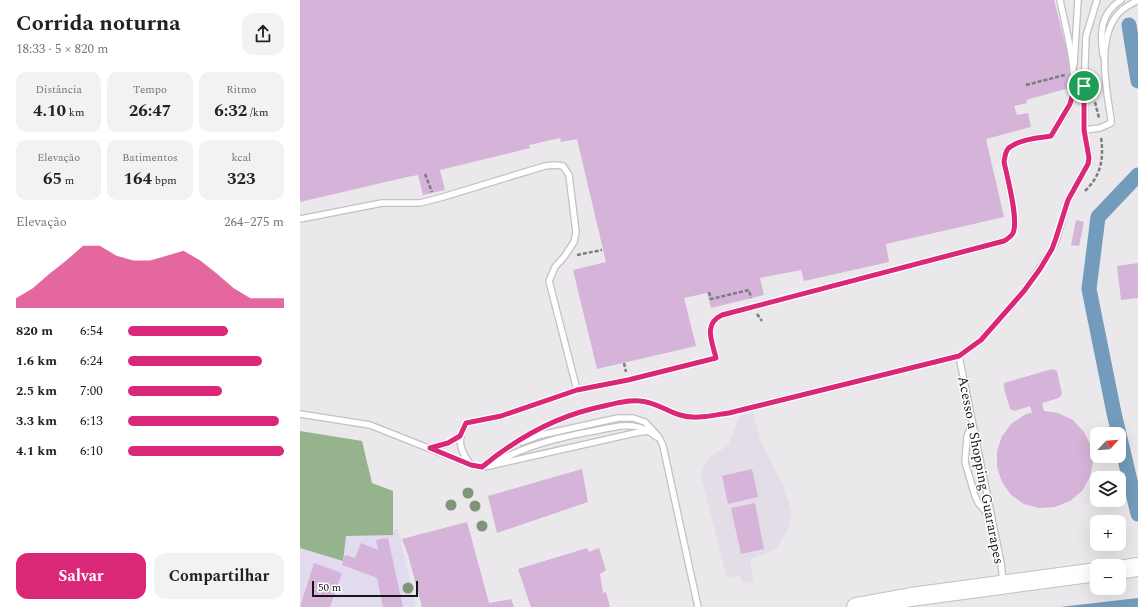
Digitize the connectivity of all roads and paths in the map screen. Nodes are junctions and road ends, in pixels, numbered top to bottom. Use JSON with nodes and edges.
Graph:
{"nodes":[{"id":1,"x":1060,"y":0,"type":"edge"},
{"id":2,"x":1078,"y":0,"type":"edge"},
{"id":3,"x":1120,"y":0,"type":"edge"},
{"id":4,"x":1138,"y":0,"type":"edge"},
{"id":5,"x":1096,"y":1,"type":"edge"},
{"id":6,"x":1074,"y":72,"type":"junction"},
{"id":7,"x":1074,"y":79,"type":"junction"},
{"id":8,"x":1026,"y":85,"type":"dead end"},
{"id":9,"x":1106,"y":89,"type":"junction"},
{"id":10,"x":1084,"y":130,"type":"junction"},
{"id":11,"x":426,"y":174,"type":"dead end"},
{"id":12,"x":435,"y":200,"type":"junction"},
{"id":13,"x":300,"y":219,"type":"edge"},
{"id":14,"x":602,"y":250,"type":"dead end"},
{"id":15,"x":564,"y":257,"type":"junction"},
{"id":16,"x":959,"y":356,"type":"junction"},
{"id":17,"x":577,"y":390,"type":"junction"},
{"id":18,"x":300,"y":414,"type":"edge"},
{"id":19,"x":972,"y":423,"type":"junction"},
{"id":20,"x":648,"y":431,"type":"junction"},
{"id":21,"x":460,"y":436,"type":"junction"},
{"id":22,"x":660,"y":439,"type":"junction"},
{"id":23,"x":511,"y":446,"type":"junction"},
{"id":24,"x":430,"y":448,"type":"junction"},
{"id":25,"x":471,"y":465,"type":"junction"},
{"id":26,"x":489,"y":466,"type":"junction"},
{"id":27,"x":482,"y":467,"type":"junction"},
{"id":28,"x":992,"y":517,"type":"junction"},
{"id":29,"x":1138,"y":568,"type":"edge"},
{"id":30,"x":1126,"y":569,"type":"edge"},
{"id":31,"x":1090,"y":573,"type":"edge"},
{"id":32,"x":1003,"y":584,"type":"junction"},
{"id":33,"x":698,"y":607,"type":"edge"},
{"id":34,"x":856,"y":607,"type":"edge"}],
"edges":[{"from":1,"to":6,"type":"lane"},
{"from":2,"to":6,"type":"lane"},
{"from":3,"to":9,"type":"lane"},
{"from":4,"to":9,"type":"lane"},
{"from":5,"to":10,"type":"lane","name":"Acesso a Shopping Guararapes"},
{"from":6,"to":7,"type":"lane"},
{"from":7,"to":8,"type":"path"},
{"from":7,"to":17,"type":"lane"},
{"from":9,"to":10,"type":"lane"},
{"from":10,"to":16,"type":"lane","name":"Acesso a Shopping Guararapes"},
{"from":11,"to":12,"type":"path"},
{"from":12,"to":13,"type":"lane"},
{"from":12,"to":15,"type":"lane"},
{"from":14,"to":15,"type":"path"},
{"from":15,"to":17,"type":"lane"},
{"from":16,"to":19,"type":"lane","name":"Acesso a Shopping Guararapes"},
{"from":16,"to":23,"type":"lane","name":"Acesso a Shopping Guararapes"},
{"from":17,"to":21,"type":"lane"},
{"from":18,"to":24,"type":"lane"},
{"from":19,"to":28,"type":"lane","name":"Acesso a Shopping Guararapes"},
{"from":19,"to":28,"type":"lane"},
{"from":20,"to":22,"type":"lane"},
{"from":20,"to":26,"type":"lane"},
{"from":20,"to":26,"type":"lane"},
{"from":21,"to":24,"type":"lane"},
{"from":21,"to":25,"type":"lane"},
{"from":22,"to":23,"type":"lane"},
{"from":22,"to":33,"type":"lane"},
{"from":23,"to":27,"type":"lane","name":"Acesso a Shopping Guararapes"},
{"from":24,"to":25,"type":"lane"},
{"from":25,"to":27,"type":"lane"},
{"from":26,"to":27,"type":"lane"},
{"from":28,"to":32,"type":"lane","name":"Acesso a Shopping Guararapes"},
{"from":29,"to":30,"type":"main road"},
{"from":31,"to":32,"type":"main road"},
{"from":32,"to":34,"type":"main road"}]}
